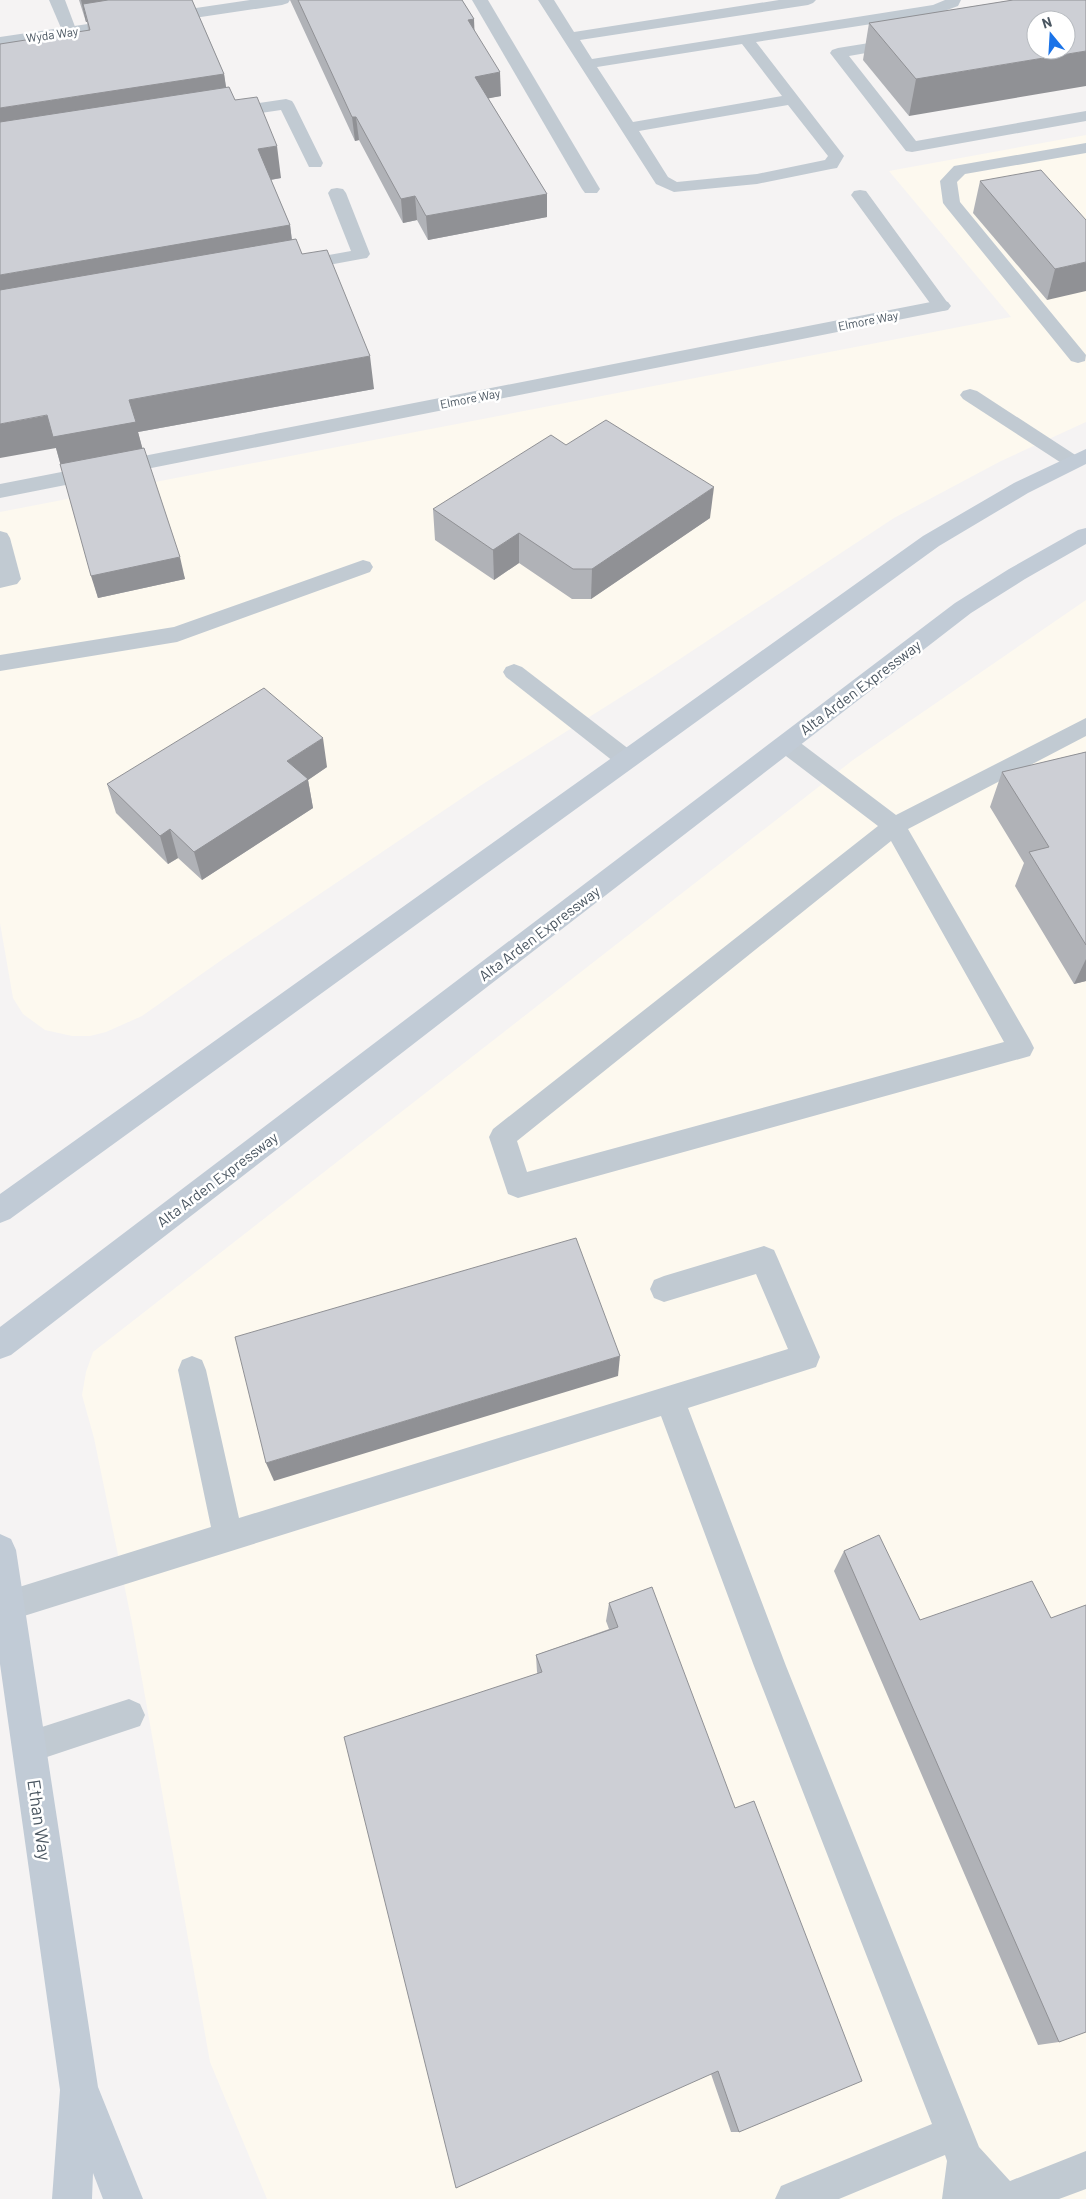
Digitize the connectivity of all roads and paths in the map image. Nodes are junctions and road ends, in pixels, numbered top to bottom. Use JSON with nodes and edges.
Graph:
{"nodes":[{"id":1,"x":57,"y":0,"type":"edge"},
{"id":2,"x":282,"y":0,"type":"edge"},
{"id":3,"x":480,"y":0,"type":"edge"},
{"id":4,"x":546,"y":0,"type":"edge"},
{"id":5,"x":808,"y":0,"type":"edge"},
{"id":6,"x":953,"y":0,"type":"edge"},
{"id":7,"x":252,"y":2,"type":"edge"},
{"id":8,"x":69,"y":32,"type":"junction"},
{"id":9,"x":570,"y":37,"type":"junction"},
{"id":10,"x":746,"y":39,"type":"junction"},
{"id":11,"x":913,"y":41,"type":"edge"},
{"id":12,"x":0,"y":42,"type":"edge"},
{"id":13,"x":588,"y":64,"type":"junction"},
{"id":14,"x":793,"y":100,"type":"junction"},
{"id":15,"x":207,"y":116,"type":"edge"},
{"id":16,"x":1086,"y":116,"type":"edge"},
{"id":17,"x":628,"y":128,"type":"junction"},
{"id":18,"x":1086,"y":148,"type":"edge"},
{"id":19,"x":315,"y":163,"type":"dead end"},
{"id":20,"x":592,"y":189,"type":"dead end"},
{"id":21,"x":337,"y":192,"type":"dead end"},
{"id":22,"x":860,"y":195,"type":"dead end"},
{"id":23,"x":283,"y":268,"type":"edge"},
{"id":24,"x":941,"y":306,"type":"joint"},
{"id":25,"x":1078,"y":357,"type":"dead end"},
{"id":26,"x":970,"y":395,"type":"dead end"},
{"id":27,"x":1079,"y":459,"type":"edge"},
{"id":28,"x":0,"y":491,"type":"edge"},
{"id":29,"x":1086,"y":535,"type":"edge"},
{"id":30,"x":0,"y":538,"type":"edge"},
{"id":31,"x":363,"y":568,"type":"dead end"},
{"id":32,"x":0,"y":581,"type":"edge"},
{"id":33,"x":0,"y":663,"type":"edge"},
{"id":34,"x":514,"y":672,"type":"dead end"},
{"id":35,"x":1086,"y":726,"type":"edge"},
{"id":36,"x":786,"y":744,"type":"junction"},
{"id":37,"x":626,"y":759,"type":"junction"},
{"id":38,"x":894,"y":826,"type":"junction"},
{"id":39,"x":0,"y":1210,"type":"edge"},
{"id":40,"x":664,"y":1289,"type":"dead end"},
{"id":41,"x":0,"y":1345,"type":"edge"},
{"id":42,"x":192,"y":1370,"type":"dead end"},
{"id":43,"x":670,"y":1400,"type":"junction"},
{"id":44,"x":228,"y":1536,"type":"junction"},
{"id":45,"x":0,"y":1550,"type":"edge"},
{"id":46,"x":8,"y":1605,"type":"junction"},
{"id":47,"x":129,"y":1715,"type":"dead end"},
{"id":48,"x":29,"y":1747,"type":"junction"},
{"id":49,"x":79,"y":2090,"type":"junction"},
{"id":50,"x":960,"y":2147,"type":"junction"},
{"id":51,"x":1086,"y":2170,"type":"edge"},
{"id":52,"x":72,"y":2199,"type":"edge"},
{"id":53,"x":123,"y":2199,"type":"edge"},
{"id":54,"x":794,"y":2199,"type":"edge"},
{"id":55,"x":961,"y":2199,"type":"edge"},
{"id":56,"x":1002,"y":2199,"type":"edge"},
{"id":57,"x":1011,"y":2199,"type":"edge"}],
"edges":[{"from":1,"to":8,"type":"lane"},
{"from":2,"to":7,"type":"street","name":"Wyda Way"},
{"from":3,"to":20,"type":"lane"},
{"from":4,"to":9,"type":"lane"},
{"from":5,"to":9,"type":"lane"},
{"from":6,"to":10,"type":"lane"},
{"from":7,"to":8,"type":"street","name":"Wyda Way"},
{"from":8,"to":12,"type":"street","name":"Wyda Way"},
{"from":9,"to":13,"type":"lane"},
{"from":10,"to":13,"type":"lane"},
{"from":10,"to":14,"type":"lane"},
{"from":11,"to":16,"type":"lane"},
{"from":13,"to":17,"type":"lane"},
{"from":14,"to":17,"type":"lane"},
{"from":14,"to":17,"type":"lane"},
{"from":15,"to":19,"type":"lane"},
{"from":18,"to":25,"type":"lane"},
{"from":21,"to":23,"type":"lane"},
{"from":22,"to":24,"type":"lane"},
{"from":24,"to":28,"type":"street","name":"Elmore Way"},
{"from":26,"to":27,"type":"lane"},
{"from":27,"to":37,"type":"main road"},
{"from":29,"to":36,"type":"main road","name":"Alta Arden Expressway"},
{"from":30,"to":32,"type":"lane"},
{"from":31,"to":33,"type":"lane"},
{"from":34,"to":37,"type":"lane"},
{"from":35,"to":38,"type":"lane"},
{"from":36,"to":38,"type":"lane"},
{"from":36,"to":41,"type":"main road","name":"Alta Arden Expressway"},
{"from":37,"to":39,"type":"main road"},
{"from":38,"to":38,"type":"lane"},
{"from":40,"to":43,"type":"lane"},
{"from":42,"to":44,"type":"lane"},
{"from":43,"to":44,"type":"lane"},
{"from":43,"to":50,"type":"lane"},
{"from":44,"to":46,"type":"lane"},
{"from":45,"to":46,"type":"main road","name":"Ethan Way"},
{"from":46,"to":48,"type":"main road","name":"Ethan Way"},
{"from":47,"to":48,"type":"lane"},
{"from":48,"to":49,"type":"main road","name":"Ethan Way"},
{"from":49,"to":52,"type":"main road","name":"Ethan Way"},
{"from":49,"to":53,"type":"main road","name":"Ethan Way"},
{"from":50,"to":54,"type":"lane"},
{"from":50,"to":55,"type":"lane"},
{"from":50,"to":56,"type":"lane"},
{"from":51,"to":57,"type":"lane"}]}
